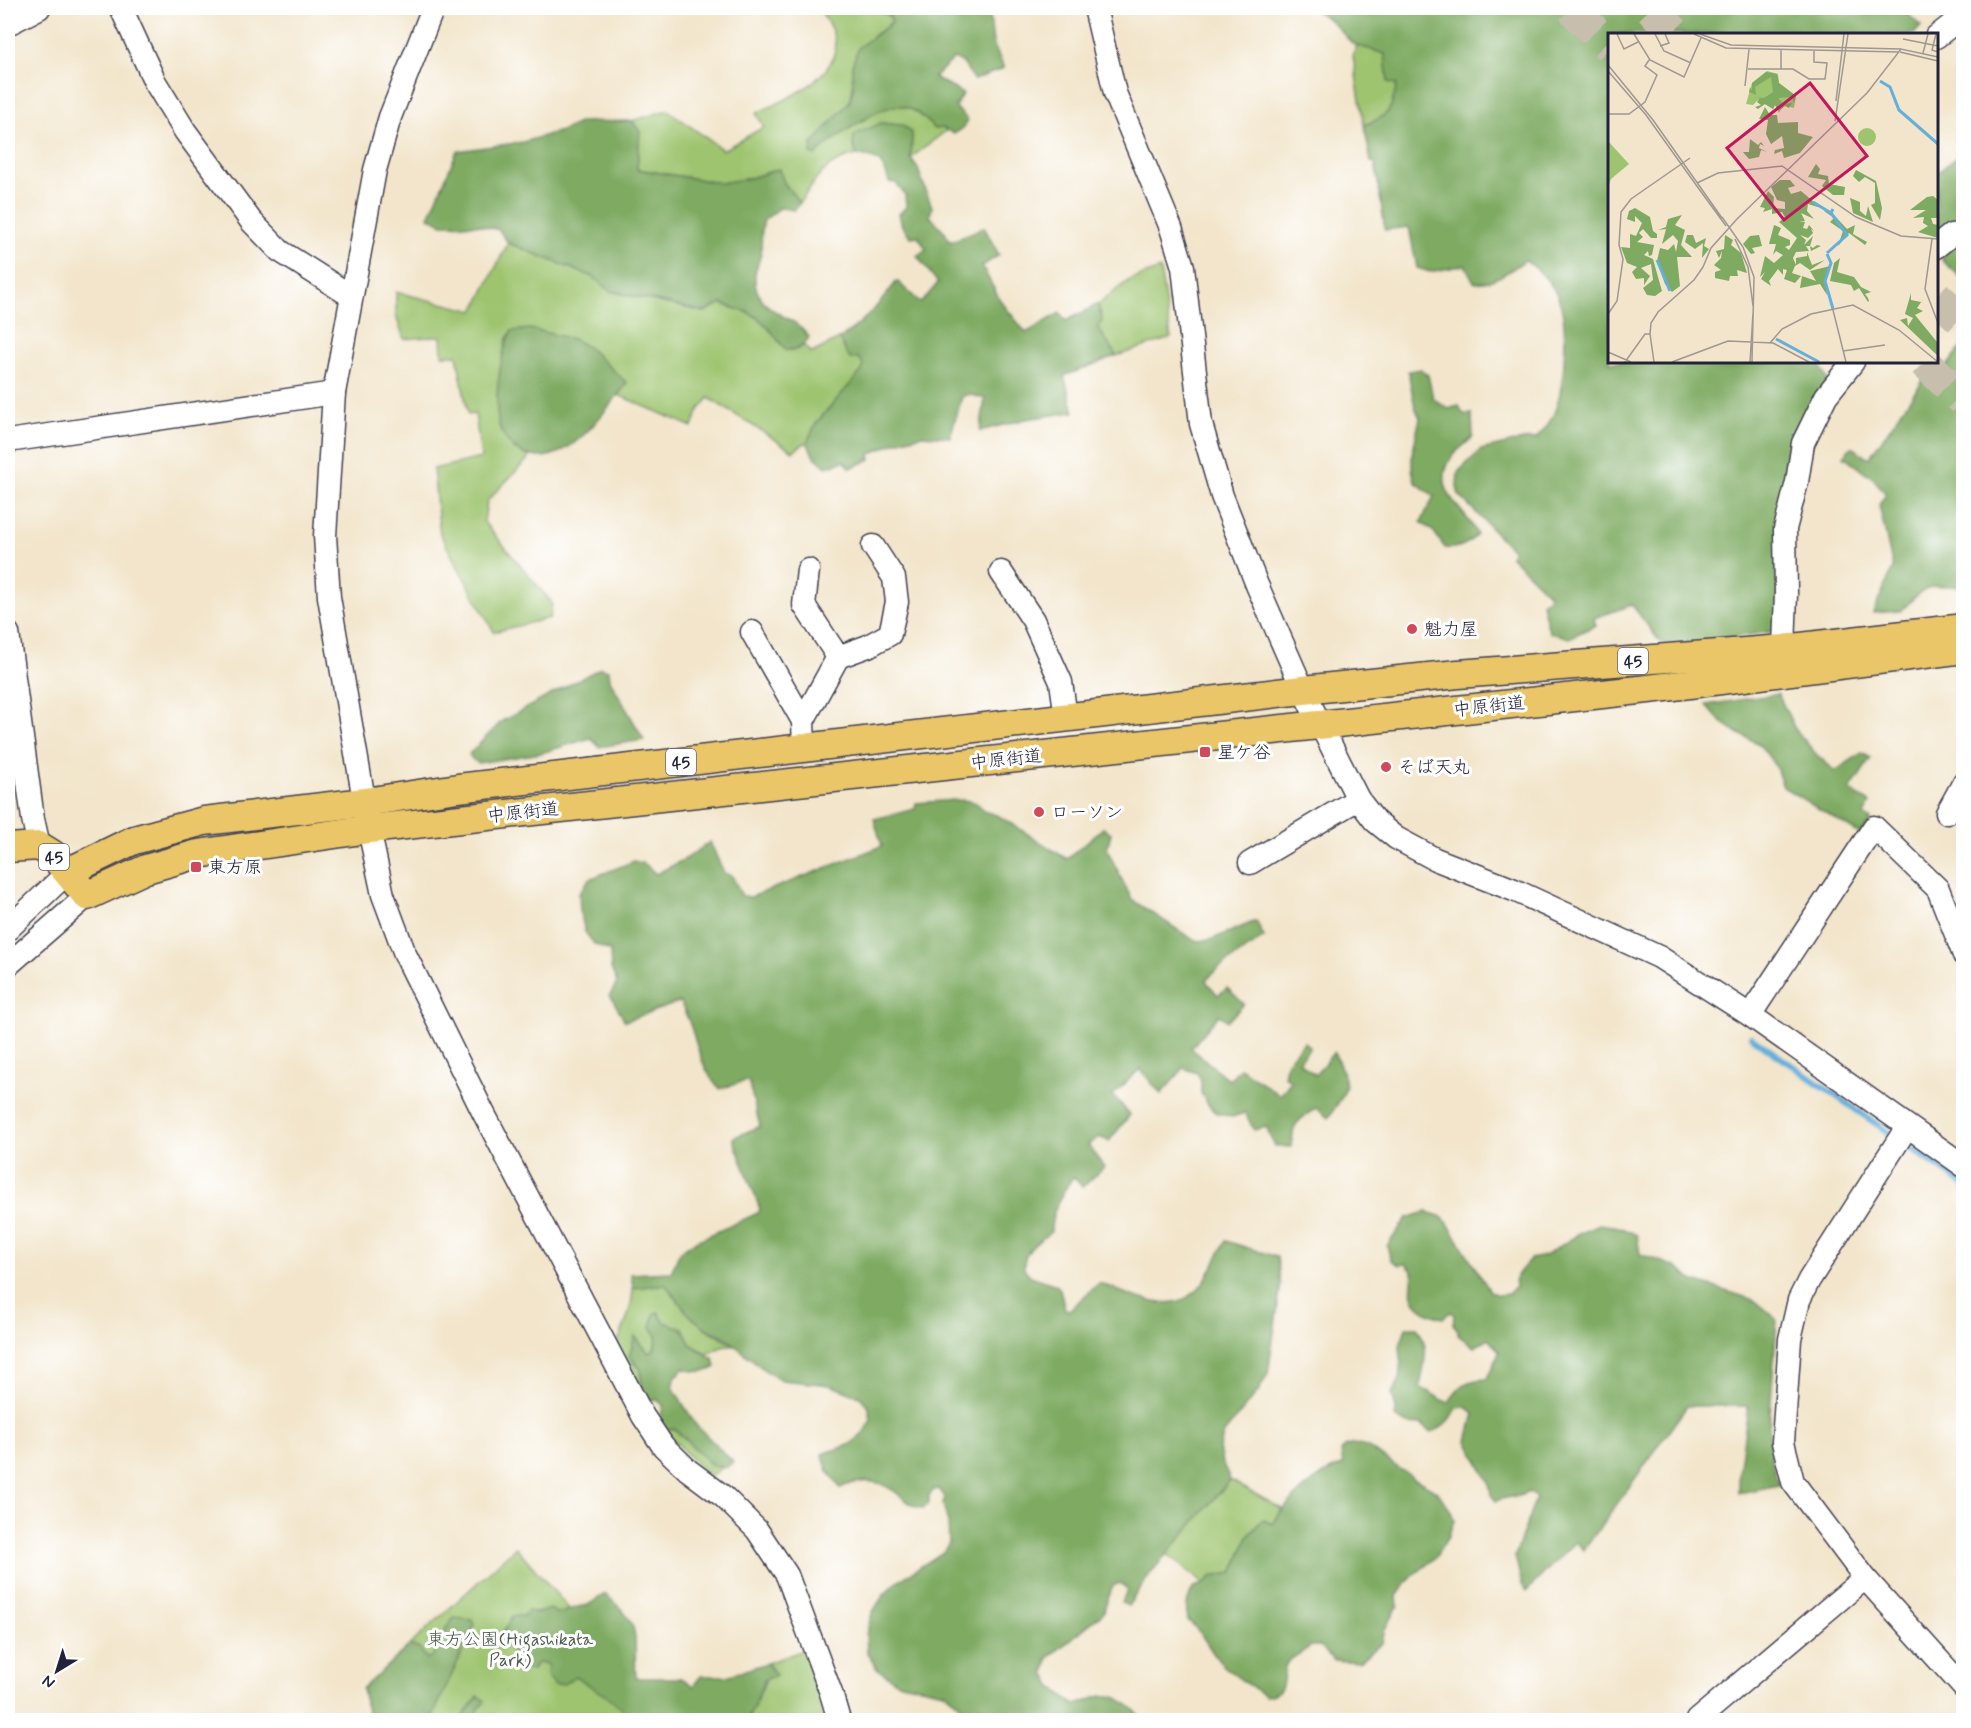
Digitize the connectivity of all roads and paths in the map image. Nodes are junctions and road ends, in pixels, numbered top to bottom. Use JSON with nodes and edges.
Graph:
{"nodes":[{"id":1,"x":39,"y":8,"type":"edge"},
{"id":2,"x":121,"y":8,"type":"edge"},
{"id":3,"x":433,"y":8,"type":"edge"},
{"id":4,"x":1095,"y":8,"type":"edge"},
{"id":5,"x":1964,"y":15,"type":"edge"},
{"id":6,"x":8,"y":24,"type":"edge"},
{"id":7,"x":1938,"y":35,"type":"edge"},
{"id":8,"x":1964,"y":234,"type":"edge"},
{"id":9,"x":1938,"y":246,"type":"edge"},
{"id":10,"x":351,"y":296,"type":"junction"},
{"id":11,"x":1852,"y":363,"type":"edge"},
{"id":12,"x":334,"y":393,"type":"junction"},
{"id":13,"x":8,"y":441,"type":"edge"},
{"id":14,"x":873,"y":546,"type":"dead end"},
{"id":15,"x":808,"y":570,"type":"dead end"},
{"id":16,"x":1001,"y":572,"type":"dead end"},
{"id":17,"x":1964,"y":628,"type":"edge"},
{"id":18,"x":752,"y":632,"type":"dead end"},
{"id":19,"x":8,"y":633,"type":"edge"},
{"id":20,"x":1964,"y":649,"type":"edge"},
{"id":21,"x":1784,"y":650,"type":"junction"},
{"id":22,"x":838,"y":657,"type":"junction"},
{"id":23,"x":1303,"y":690,"type":"junction"},
{"id":24,"x":1066,"y":717,"type":"junction"},
{"id":25,"x":1320,"y":725,"type":"junction"},
{"id":26,"x":803,"y":735,"type":"junction"},
{"id":27,"x":1964,"y":782,"type":"edge"},
{"id":28,"x":1358,"y":799,"type":"junction"},
{"id":29,"x":1947,"y":813,"type":"dead end"},
{"id":30,"x":367,"y":815,"type":"junction"},
{"id":31,"x":39,"y":846,"type":"junction"},
{"id":32,"x":8,"y":848,"type":"edge"},
{"id":33,"x":1250,"y":863,"type":"dead end"},
{"id":34,"x":68,"y":872,"type":"junction"},
{"id":35,"x":87,"y":896,"type":"junction"},
{"id":36,"x":8,"y":928,"type":"edge"},
{"id":37,"x":1964,"y":955,"type":"edge"},
{"id":38,"x":8,"y":965,"type":"edge"},
{"id":39,"x":1750,"y":1015,"type":"junction"},
{"id":40,"x":1907,"y":1127,"type":"junction"},
{"id":41,"x":1964,"y":1166,"type":"edge"},
{"id":42,"x":1865,"y":1578,"type":"junction"},
{"id":43,"x":1964,"y":1688,"type":"edge"},
{"id":44,"x":839,"y":1720,"type":"edge"},
{"id":45,"x":1697,"y":1720,"type":"edge"}],
"edges":[{"from":1,"to":6,"type":"street"},
{"from":2,"to":10,"type":"street"},
{"from":3,"to":10,"type":"street"},
{"from":4,"to":23,"type":"street"},
{"from":5,"to":7,"type":"street"},
{"from":8,"to":9,"type":"street"},
{"from":10,"to":12,"type":"street"},
{"from":11,"to":21,"type":"street"},
{"from":12,"to":13,"type":"street"},
{"from":12,"to":30,"type":"street"},
{"from":14,"to":22,"type":"street"},
{"from":15,"to":22,"type":"street"},
{"from":16,"to":24,"type":"street"},
{"from":17,"to":21,"type":"main road","name":"中原街道","number":"45"},
{"from":18,"to":26,"type":"street"},
{"from":19,"to":31,"type":"street"},
{"from":20,"to":25,"type":"main road","name":"中原街道","number":"45"},
{"from":21,"to":23,"type":"main road","name":"中原街道","number":"45"},
{"from":22,"to":26,"type":"street"},
{"from":23,"to":24,"type":"main road","name":"中原街道","number":"45"},
{"from":23,"to":25,"type":"street"},
{"from":24,"to":26,"type":"main road","name":"中原街道","number":"45"},
{"from":25,"to":28,"type":"street"},
{"from":25,"to":30,"type":"main road","name":"中原街道","number":"45"},
{"from":26,"to":30,"type":"main road","name":"中原街道","number":"45"},
{"from":27,"to":29,"type":"street"},
{"from":28,"to":33,"type":"street"},
{"from":28,"to":39,"type":"street"},
{"from":30,"to":34,"type":"main road","name":"中原街道","number":"45"},
{"from":30,"to":35,"type":"main road","name":"中原街道","number":"45"},
{"from":30,"to":44,"type":"street"},
{"from":31,"to":32,"type":"main road","number":"45"},
{"from":31,"to":34,"type":"main road","number":"45"},
{"from":34,"to":35,"type":"main road","number":"45"},
{"from":34,"to":36,"type":"street"},
{"from":35,"to":38,"type":"street"},
{"from":37,"to":39,"type":"street"},
{"from":39,"to":40,"type":"street"},
{"from":40,"to":41,"type":"street"},
{"from":40,"to":42,"type":"street"},
{"from":42,"to":43,"type":"street"},
{"from":42,"to":45,"type":"street"}]}
